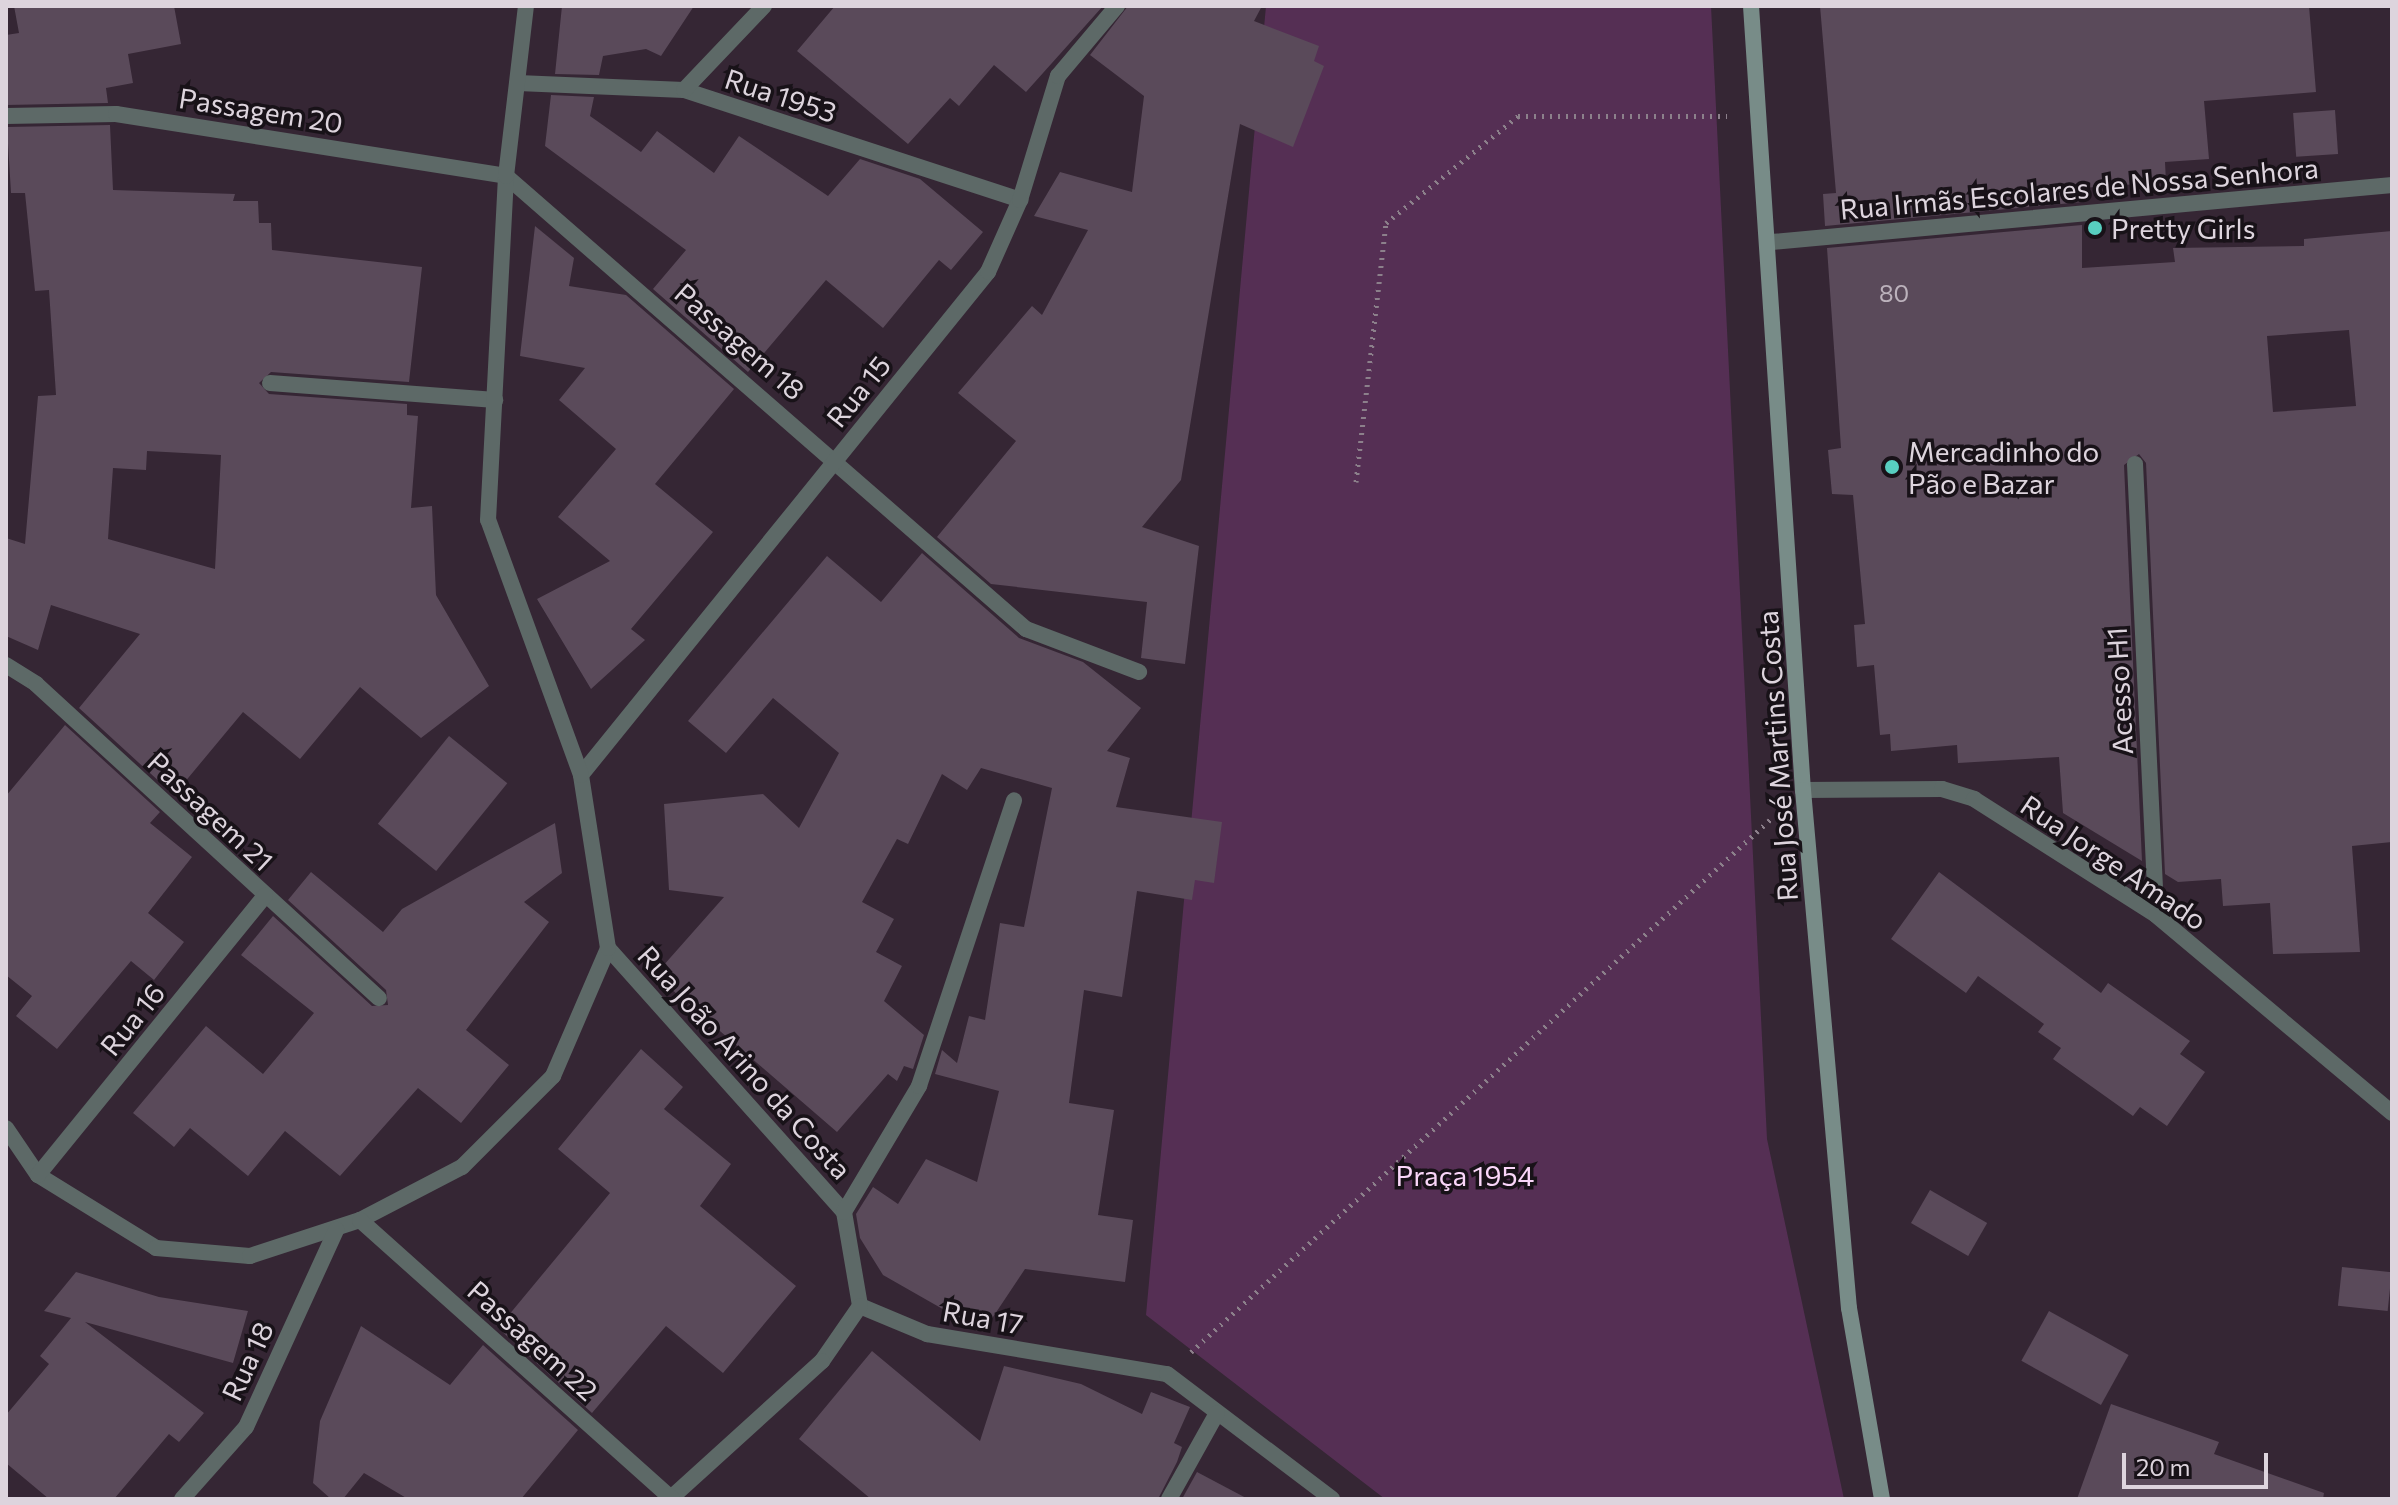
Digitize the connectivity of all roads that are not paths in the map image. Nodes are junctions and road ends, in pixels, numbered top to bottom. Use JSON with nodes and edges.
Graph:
{"nodes":[{"id":1,"x":526,"y":6,"type":"edge"},
{"id":2,"x":764,"y":6,"type":"edge"},
{"id":3,"x":1117,"y":6,"type":"edge"},
{"id":4,"x":1751,"y":6,"type":"edge"},
{"id":5,"x":518,"y":83,"type":"junction"},
{"id":6,"x":684,"y":90,"type":"junction"},
{"id":7,"x":6,"y":116,"type":"edge"},
{"id":8,"x":506,"y":176,"type":"junction"},
{"id":9,"x":2392,"y":185,"type":"edge"},
{"id":10,"x":1020,"y":200,"type":"junction"},
{"id":11,"x":1772,"y":242,"type":"junction"},
{"id":12,"x":270,"y":383,"type":"dead end"},
{"id":13,"x":495,"y":400,"type":"junction"},
{"id":14,"x":837,"y":459,"type":"junction"},
{"id":15,"x":2135,"y":464,"type":"dead end"},
{"id":16,"x":6,"y":665,"type":"edge"},
{"id":17,"x":1139,"y":672,"type":"dead end"},
{"id":18,"x":581,"y":775,"type":"junction"},
{"id":19,"x":1803,"y":790,"type":"junction"},
{"id":20,"x":1014,"y":800,"type":"dead end"},
{"id":21,"x":265,"y":896,"type":"junction"},
{"id":22,"x":2156,"y":915,"type":"junction"},
{"id":23,"x":608,"y":948,"type":"junction"},
{"id":24,"x":379,"y":998,"type":"dead end"},
{"id":25,"x":2392,"y":1113,"type":"edge"},
{"id":26,"x":6,"y":1128,"type":"edge"},
{"id":27,"x":38,"y":1175,"type":"junction"},
{"id":28,"x":844,"y":1212,"type":"junction"},
{"id":29,"x":360,"y":1220,"type":"junction"},
{"id":30,"x":336,"y":1230,"type":"junction"},
{"id":31,"x":860,"y":1306,"type":"junction"},
{"id":32,"x":1217,"y":1413,"type":"junction"},
{"id":33,"x":182,"y":1499,"type":"edge"},
{"id":34,"x":671,"y":1499,"type":"edge"},
{"id":35,"x":1169,"y":1499,"type":"edge"},
{"id":36,"x":1332,"y":1499,"type":"edge"},
{"id":37,"x":1882,"y":1499,"type":"edge"}],
"edges":[{"from":1,"to":5,"type":"street"},
{"from":2,"to":6,"type":"street"},
{"from":3,"to":10,"type":"street","name":"Rua 15"},
{"from":4,"to":11,"type":"street","name":"Rua José Martins Costa"},
{"from":5,"to":6,"type":"street","name":"Rua 1953"},
{"from":5,"to":8,"type":"street"},
{"from":6,"to":10,"type":"street","name":"Rua 1953"},
{"from":7,"to":8,"type":"street","name":"Passagem 20"},
{"from":8,"to":13,"type":"street"},
{"from":8,"to":14,"type":"street","name":"Passagem 18"},
{"from":9,"to":11,"type":"street","name":"Rua Irmãs Escolares de Nossa Senhora"},
{"from":10,"to":14,"type":"street","name":"Rua 15"},
{"from":11,"to":19,"type":"street","name":"Rua José Martins Costa"},
{"from":12,"to":13,"type":"street"},
{"from":13,"to":18,"type":"street"},
{"from":14,"to":17,"type":"street","name":"Passagem 18"},
{"from":14,"to":18,"type":"street","name":"Rua 15"},
{"from":15,"to":22,"type":"street","name":"Acesso H1"},
{"from":16,"to":21,"type":"street","name":"Passagem 21"},
{"from":18,"to":23,"type":"street"},
{"from":19,"to":22,"type":"street","name":"Rua Jorge Amado"},
{"from":19,"to":37,"type":"street","name":"Rua José Martins Costa"},
{"from":20,"to":28,"type":"street"},
{"from":21,"to":24,"type":"street","name":"Passagem 21"},
{"from":21,"to":27,"type":"street","name":"Rua 16"},
{"from":22,"to":25,"type":"street","name":"Rua Jorge Amado"},
{"from":23,"to":28,"type":"street","name":"Rua João Arino da Costa"},
{"from":23,"to":29,"type":"street"},
{"from":26,"to":27,"type":"street"},
{"from":27,"to":30,"type":"street"},
{"from":28,"to":31,"type":"street","name":"Rua João Arino da Costa"},
{"from":29,"to":30,"type":"street"},
{"from":29,"to":34,"type":"street","name":"Passagem 22"},
{"from":30,"to":33,"type":"street","name":"Rua 18"},
{"from":31,"to":32,"type":"street","name":"Rua 17"},
{"from":31,"to":34,"type":"street"},
{"from":32,"to":35,"type":"street"},
{"from":32,"to":36,"type":"street","name":"Rua 17"}]}
